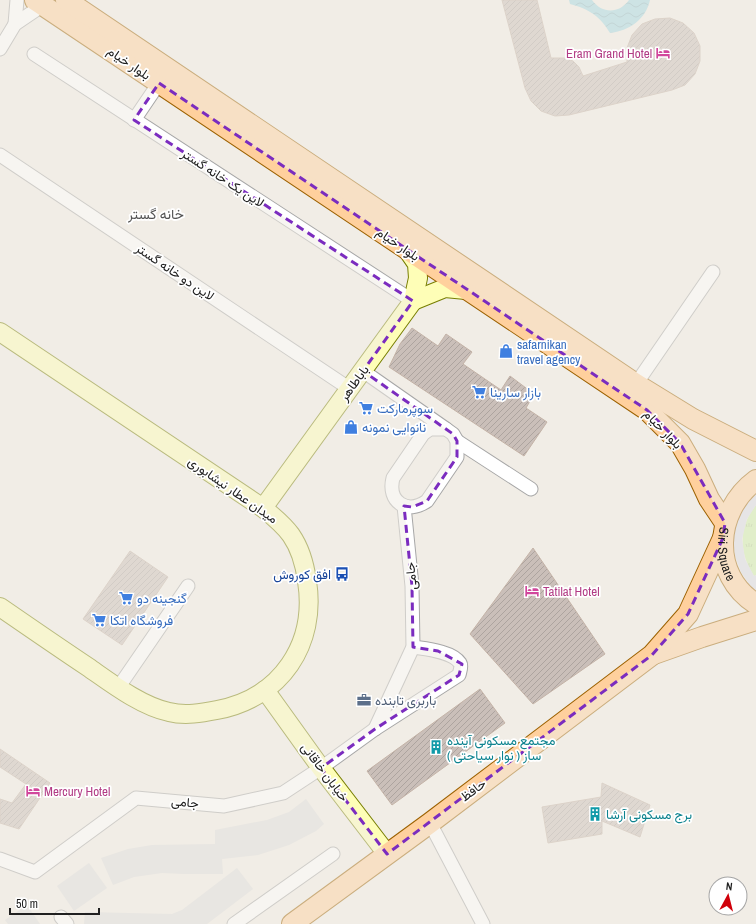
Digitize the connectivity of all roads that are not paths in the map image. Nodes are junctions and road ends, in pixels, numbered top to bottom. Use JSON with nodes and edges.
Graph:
{"nodes":[{"id":1,"x":17,"y":0,"type":"edge"},
{"id":2,"x":66,"y":0,"type":"edge"},
{"id":3,"x":39,"y":3,"type":"edge"},
{"id":4,"x":16,"y":24,"type":"junction"},
{"id":5,"x":0,"y":49,"type":"edge"},
{"id":6,"x":34,"y":54,"type":"dead end"},
{"id":7,"x":159,"y":83,"type":"junction"},
{"id":8,"x":134,"y":120,"type":"junction"},
{"id":9,"x":0,"y":155,"type":"edge"},
{"id":10,"x":408,"y":252,"type":"junction"},
{"id":11,"x":713,"y":272,"type":"dead end"},
{"id":12,"x":466,"y":290,"type":"junction"},
{"id":13,"x":413,"y":301,"type":"junction"},
{"id":14,"x":0,"y":332,"type":"edge"},
{"id":15,"x":363,"y":370,"type":"junction"},
{"id":16,"x":636,"y":384,"type":"junction"},
{"id":17,"x":350,"y":389,"type":"junction"},
{"id":18,"x":446,"y":429,"type":"junction"},
{"id":19,"x":457,"y":441,"type":"junction"},
{"id":20,"x":756,"y":451,"type":"edge"},
{"id":21,"x":756,"y":480,"type":"edge"},
{"id":22,"x":531,"y":489,"type":"dead end"},
{"id":23,"x":404,"y":506,"type":"junction"},
{"id":24,"x":263,"y":508,"type":"junction"},
{"id":25,"x":724,"y":530,"type":"junction"},
{"id":26,"x":188,"y":586,"type":"dead end"},
{"id":27,"x":756,"y":604,"type":"edge"},
{"id":28,"x":0,"y":607,"type":"edge"},
{"id":29,"x":756,"y":620,"type":"edge"},
{"id":30,"x":413,"y":647,"type":"junction"},
{"id":31,"x":652,"y":655,"type":"junction"},
{"id":32,"x":118,"y":688,"type":"junction"},
{"id":33,"x":265,"y":690,"type":"junction"},
{"id":34,"x":375,"y":729,"type":"junction"},
{"id":35,"x":321,"y":768,"type":"junction"},
{"id":36,"x":430,"y":822,"type":"junction"},
{"id":37,"x":334,"y":854,"type":"dead end"},
{"id":38,"x":387,"y":854,"type":"junction"},
{"id":39,"x":0,"y":859,"type":"edge"},
{"id":40,"x":234,"y":924,"type":"edge"},
{"id":41,"x":292,"y":924,"type":"edge"},
{"id":42,"x":483,"y":924,"type":"edge"}],
"edges":[{"from":1,"to":4,"type":"street"},
{"from":2,"to":16,"type":"main road","name":"بلوار خیام"},
{"from":3,"to":4,"type":"street"},
{"from":3,"to":7,"type":"main road","name":"بلوار خیام"},
{"from":4,"to":5,"type":"street"},
{"from":6,"to":8,"type":"street","name":"لاین یک خانه گستر"},
{"from":7,"to":8,"type":"street"},
{"from":7,"to":10,"type":"main road","name":"بلوار خیام"},
{"from":8,"to":13,"type":"street","name":"لاین یک خانه گستر"},
{"from":9,"to":17,"type":"street","name":"لاین دو خانه گستر"},
{"from":10,"to":12,"type":"main road","name":"بلوار خیام"},
{"from":10,"to":13,"type":"street","name":"باباطاهر"},
{"from":11,"to":16,"type":"street"},
{"from":12,"to":13,"type":"street"},
{"from":12,"to":25,"type":"main road","name":"بلوار خیام"},
{"from":13,"to":15,"type":"street","name":"باباطاهر"},
{"from":14,"to":24,"type":"street","name":"میدان عطار نیشابوری"},
{"from":15,"to":17,"type":"street","name":"باباطاهر"},
{"from":15,"to":18,"type":"street"},
{"from":16,"to":20,"type":"main road","name":"بلوار خیام"},
{"from":17,"to":24,"type":"street","name":"باباطاهر"},
{"from":18,"to":19,"type":"street"},
{"from":18,"to":23,"type":"street"},
{"from":19,"to":22,"type":"street"},
{"from":19,"to":23,"type":"street"},
{"from":21,"to":25,"type":"main road","name":"Siri Square"},
{"from":23,"to":30,"type":"street","name":"جامی"},
{"from":24,"to":33,"type":"street","name":"میدان عطار نیشابوری"},
{"from":25,"to":27,"type":"main road","name":"Siri Square"},
{"from":25,"to":31,"type":"main road"},
{"from":26,"to":32,"type":"street"},
{"from":28,"to":32,"type":"street","name":"میدان عطار نیشابوری"},
{"from":29,"to":31,"type":"main road"},
{"from":30,"to":34,"type":"street","name":"جامی"},
{"from":30,"to":34,"type":"street","name":"جامی"},
{"from":31,"to":36,"type":"main road","name":"حافظ"},
{"from":32,"to":33,"type":"street","name":"میدان عطار نیشابوری"},
{"from":33,"to":35,"type":"street","name":"خیابان خاقانی"},
{"from":34,"to":35,"type":"street","name":"جامی"},
{"from":35,"to":38,"type":"street","name":"خیابان خاقانی"},
{"from":35,"to":39,"type":"street","name":"جامی"},
{"from":36,"to":38,"type":"main road","name":"حافظ"},
{"from":36,"to":42,"type":"street"},
{"from":37,"to":40,"type":"street"},
{"from":38,"to":41,"type":"main road","name":"حافظ"}]}
